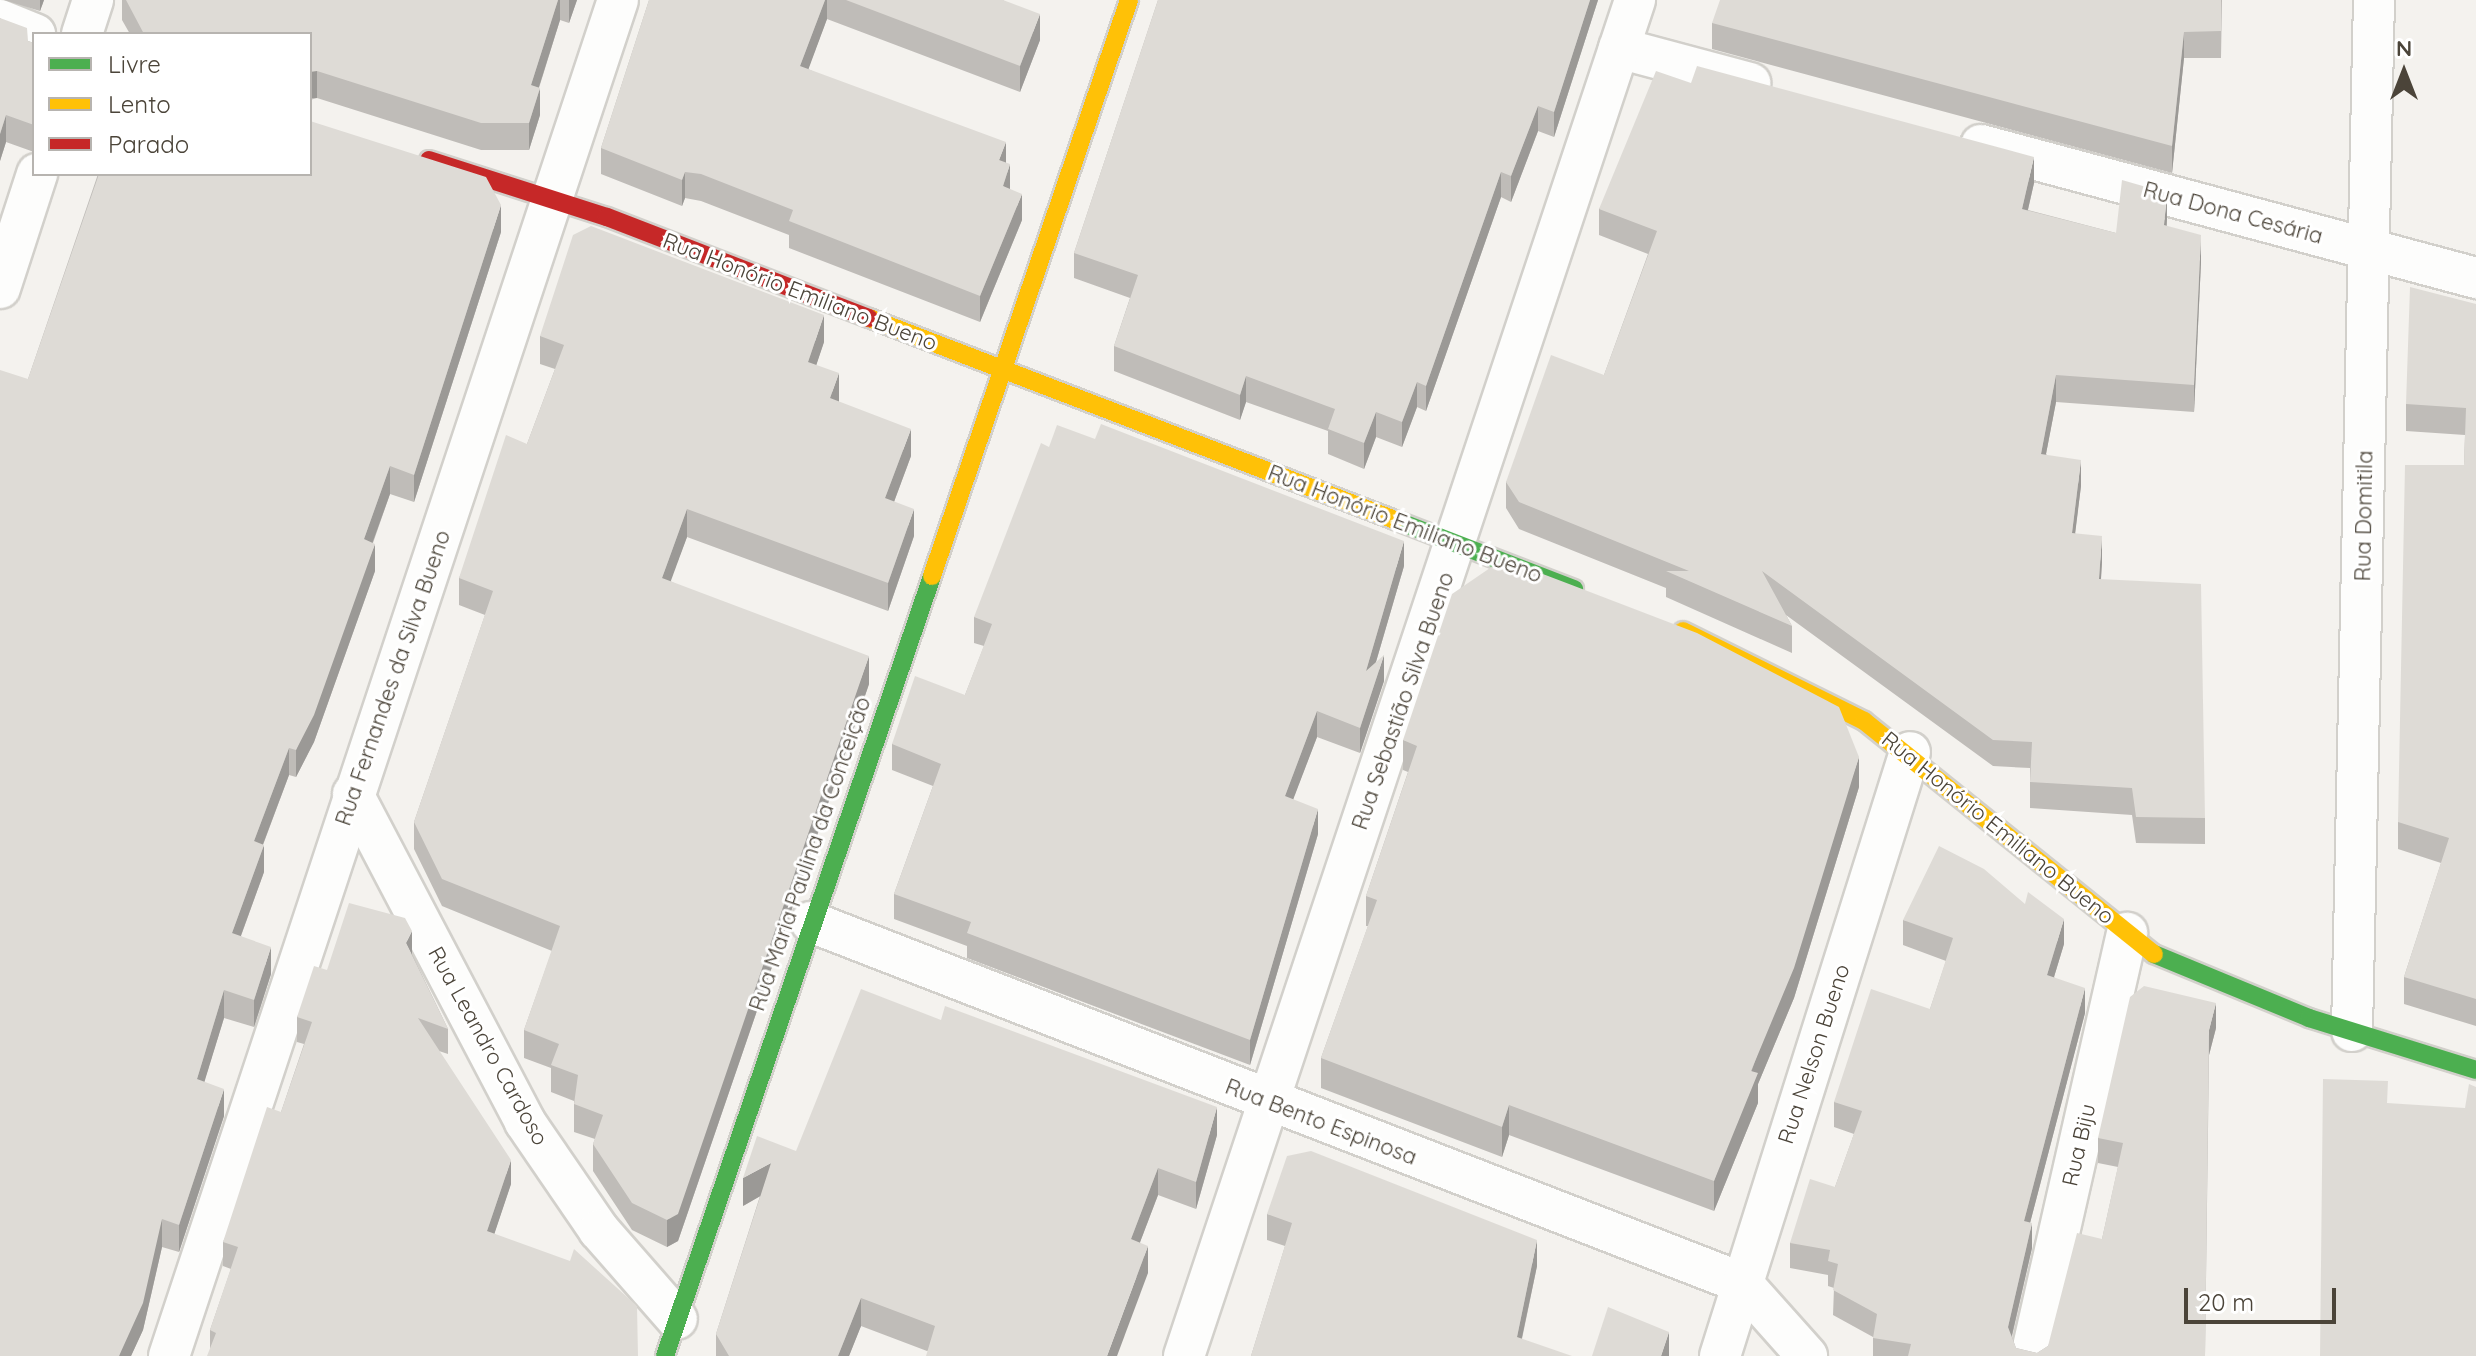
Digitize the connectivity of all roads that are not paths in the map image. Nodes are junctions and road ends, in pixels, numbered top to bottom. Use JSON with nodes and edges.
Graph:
{"nodes":[{"id":1,"x":93,"y":0,"type":"edge"},
{"id":2,"x":618,"y":0,"type":"edge"},
{"id":3,"x":1129,"y":0,"type":"edge"},
{"id":4,"x":1635,"y":0,"type":"edge"},
{"id":5,"x":2374,"y":0,"type":"edge"},
{"id":6,"x":0,"y":20,"type":"edge"},
{"id":7,"x":83,"y":32,"type":"edge"},
{"id":8,"x":32,"y":33,"type":"edge"},
{"id":9,"x":1619,"y":48,"type":"junction"},
{"id":10,"x":1792,"y":95,"type":"edge"},
{"id":11,"x":1943,"y":135,"type":"edge"},
{"id":12,"x":409,"y":154,"type":"edge"},
{"id":13,"x":36,"y":176,"type":"edge"},
{"id":14,"x":555,"y":201,"type":"junction"},
{"id":15,"x":2370,"y":249,"type":"junction"},
{"id":16,"x":2476,"y":278,"type":"edge"},
{"id":17,"x":0,"y":288,"type":"edge"},
{"id":18,"x":1005,"y":370,"type":"junction"},
{"id":19,"x":1456,"y":544,"type":"junction"},
{"id":20,"x":1594,"y":596,"type":"edge"},
{"id":21,"x":1665,"y":624,"type":"edge"},
{"id":22,"x":1910,"y":752,"type":"junction"},
{"id":23,"x":353,"y":794,"type":"junction"},
{"id":24,"x":811,"y":922,"type":"junction"},
{"id":25,"x":2127,"y":933,"type":"junction"},
{"id":26,"x":2352,"y":1031,"type":"junction"},
{"id":27,"x":2476,"y":1070,"type":"edge"},
{"id":28,"x":1268,"y":1102,"type":"junction"},
{"id":29,"x":1742,"y":1283,"type":"junction"},
{"id":30,"x":671,"y":1338,"type":"edge"},
{"id":31,"x":169,"y":1356,"type":"edge"},
{"id":32,"x":1184,"y":1356,"type":"edge"},
{"id":33,"x":1720,"y":1356,"type":"edge"},
{"id":34,"x":1807,"y":1356,"type":"edge"},
{"id":35,"x":2031,"y":1356,"type":"edge"}],
"edges":[{"from":1,"to":7,"type":"street"},
{"from":2,"to":14,"type":"street","name":"Rua Fernandes da Silva Bueno"},
{"from":3,"to":18,"type":"street","name":"Rua Maria Paulina da Conceição"},
{"from":4,"to":9,"type":"street","name":"Rua Sebastião Silva Bueno"},
{"from":5,"to":15,"type":"street","name":"Rua Domitila"},
{"from":6,"to":8,"type":"street"},
{"from":9,"to":10,"type":"street"},
{"from":9,"to":19,"type":"street","name":"Rua Sebastião Silva Bueno"},
{"from":11,"to":15,"type":"street","name":"Rua Dona Cesária"},
{"from":12,"to":14,"type":"street","name":"Rua Honório Emiliano Bueno"},
{"from":13,"to":17,"type":"street"},
{"from":14,"to":18,"type":"street","name":"Rua Honório Emiliano Bueno"},
{"from":14,"to":23,"type":"street","name":"Rua Fernandes da Silva Bueno"},
{"from":15,"to":16,"type":"street","name":"Rua Dona Cesária"},
{"from":15,"to":26,"type":"street","name":"Rua Domitila"},
{"from":18,"to":19,"type":"street","name":"Rua Honório Emiliano Bueno"},
{"from":18,"to":24,"type":"street","name":"Rua Maria Paulina da Conceição"},
{"from":19,"to":20,"type":"street","name":"Rua Honório Emiliano Bueno"},
{"from":19,"to":28,"type":"street","name":"Rua Sebastião Silva Bueno"},
{"from":21,"to":22,"type":"street","name":"Rua Honório Emiliano Bueno"},
{"from":22,"to":25,"type":"street","name":"Rua Honório Emiliano Bueno"},
{"from":22,"to":29,"type":"street","name":"Rua Nelson Bueno"},
{"from":23,"to":30,"type":"street","name":"Rua Leandro Cardoso"},
{"from":23,"to":31,"type":"street","name":"Rua Fernandes da Silva Bueno"},
{"from":24,"to":28,"type":"street","name":"Rua Bento Espinosa"},
{"from":24,"to":30,"type":"street","name":"Rua Maria Paulina da Conceição"},
{"from":25,"to":26,"type":"street","name":"Rua Honório Emiliano Bueno"},
{"from":25,"to":35,"type":"street","name":"Rua Biju"},
{"from":26,"to":27,"type":"street","name":"Rua Honório Emiliano Bueno"},
{"from":28,"to":29,"type":"street","name":"Rua Bento Espinosa"},
{"from":28,"to":32,"type":"street","name":"Rua Sebastião Silva Bueno"},
{"from":29,"to":33,"type":"street","name":"Rua Nelson Bueno"},
{"from":29,"to":34,"type":"street","name":"Rua Bento Espinosa"}]}
